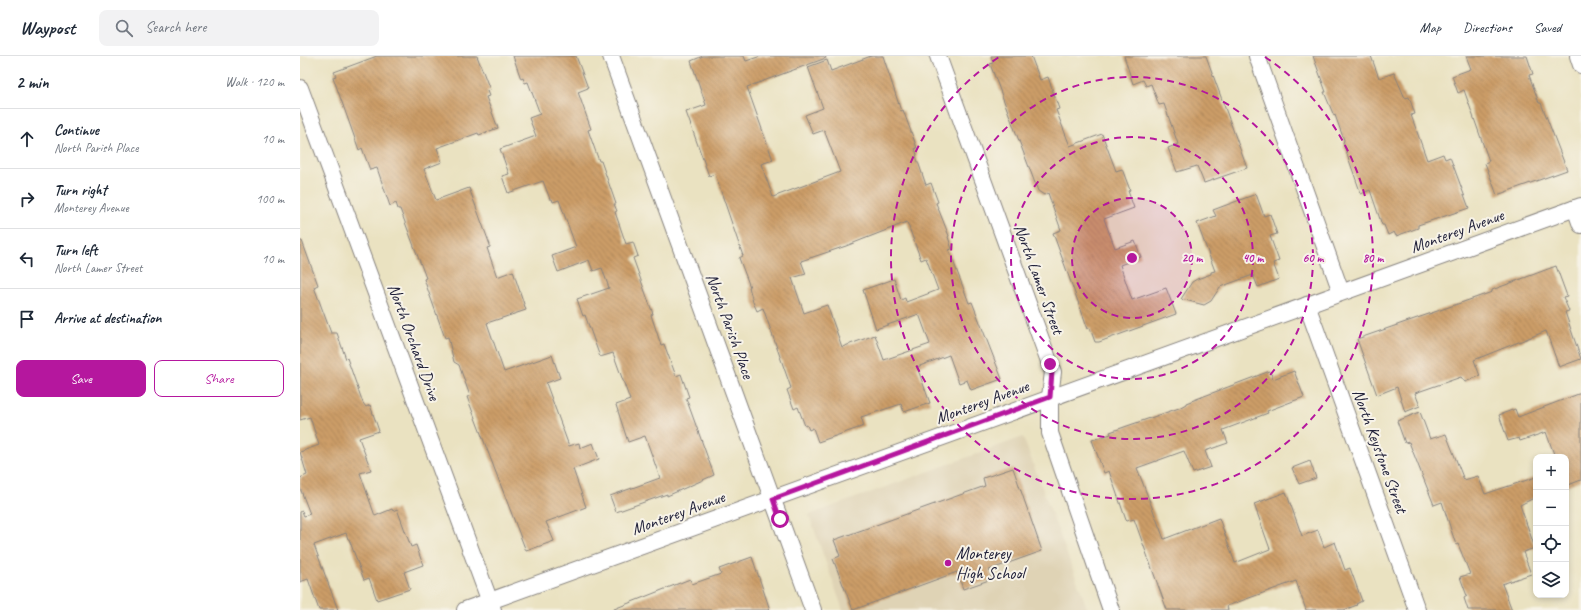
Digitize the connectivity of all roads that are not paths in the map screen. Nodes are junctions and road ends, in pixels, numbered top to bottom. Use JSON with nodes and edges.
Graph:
{"nodes":[{"id":1,"x":611,"y":56,"type":"edge"},
{"id":2,"x":938,"y":56,"type":"edge"},
{"id":3,"x":1257,"y":56,"type":"edge"},
{"id":4,"x":1578,"y":56,"type":"edge"},
{"id":5,"x":1581,"y":65,"type":"edge"},
{"id":6,"x":300,"y":88,"type":"edge"},
{"id":7,"x":1578,"y":207,"type":"edge"},
{"id":8,"x":1581,"y":225,"type":"edge"},
{"id":9,"x":1341,"y":292,"type":"junction"},
{"id":10,"x":1307,"y":305,"type":"junction"},
{"id":11,"x":1050,"y":397,"type":"junction"},
{"id":12,"x":773,"y":499,"type":"junction"},
{"id":13,"x":491,"y":606,"type":"edge"},
{"id":14,"x":465,"y":610,"type":"edge"},
{"id":15,"x":813,"y":610,"type":"edge"},
{"id":16,"x":1111,"y":610,"type":"edge"},
{"id":17,"x":1417,"y":610,"type":"edge"}],
"edges":[{"from":1,"to":12,"type":"street","name":"North Parish Place"},
{"from":2,"to":11,"type":"street","name":"North Lamer Street"},
{"from":3,"to":9,"type":"street"},
{"from":4,"to":5,"type":"street"},
{"from":6,"to":13,"type":"street","name":"North Orchard Drive"},
{"from":7,"to":8,"type":"street"},
{"from":7,"to":9,"type":"street","name":"Monterey Avenue"},
{"from":9,"to":10,"type":"street","name":"Monterey Avenue"},
{"from":10,"to":11,"type":"street","name":"Monterey Avenue"},
{"from":10,"to":17,"type":"street","name":"North Keystone Street"},
{"from":11,"to":12,"type":"street","name":"Monterey Avenue"},
{"from":11,"to":16,"type":"street","name":"North Lamer Street"},
{"from":12,"to":13,"type":"street","name":"Monterey Avenue"},
{"from":12,"to":15,"type":"street","name":"North Parish Place"},
{"from":13,"to":14,"type":"street","name":"Monterey Avenue"}]}
